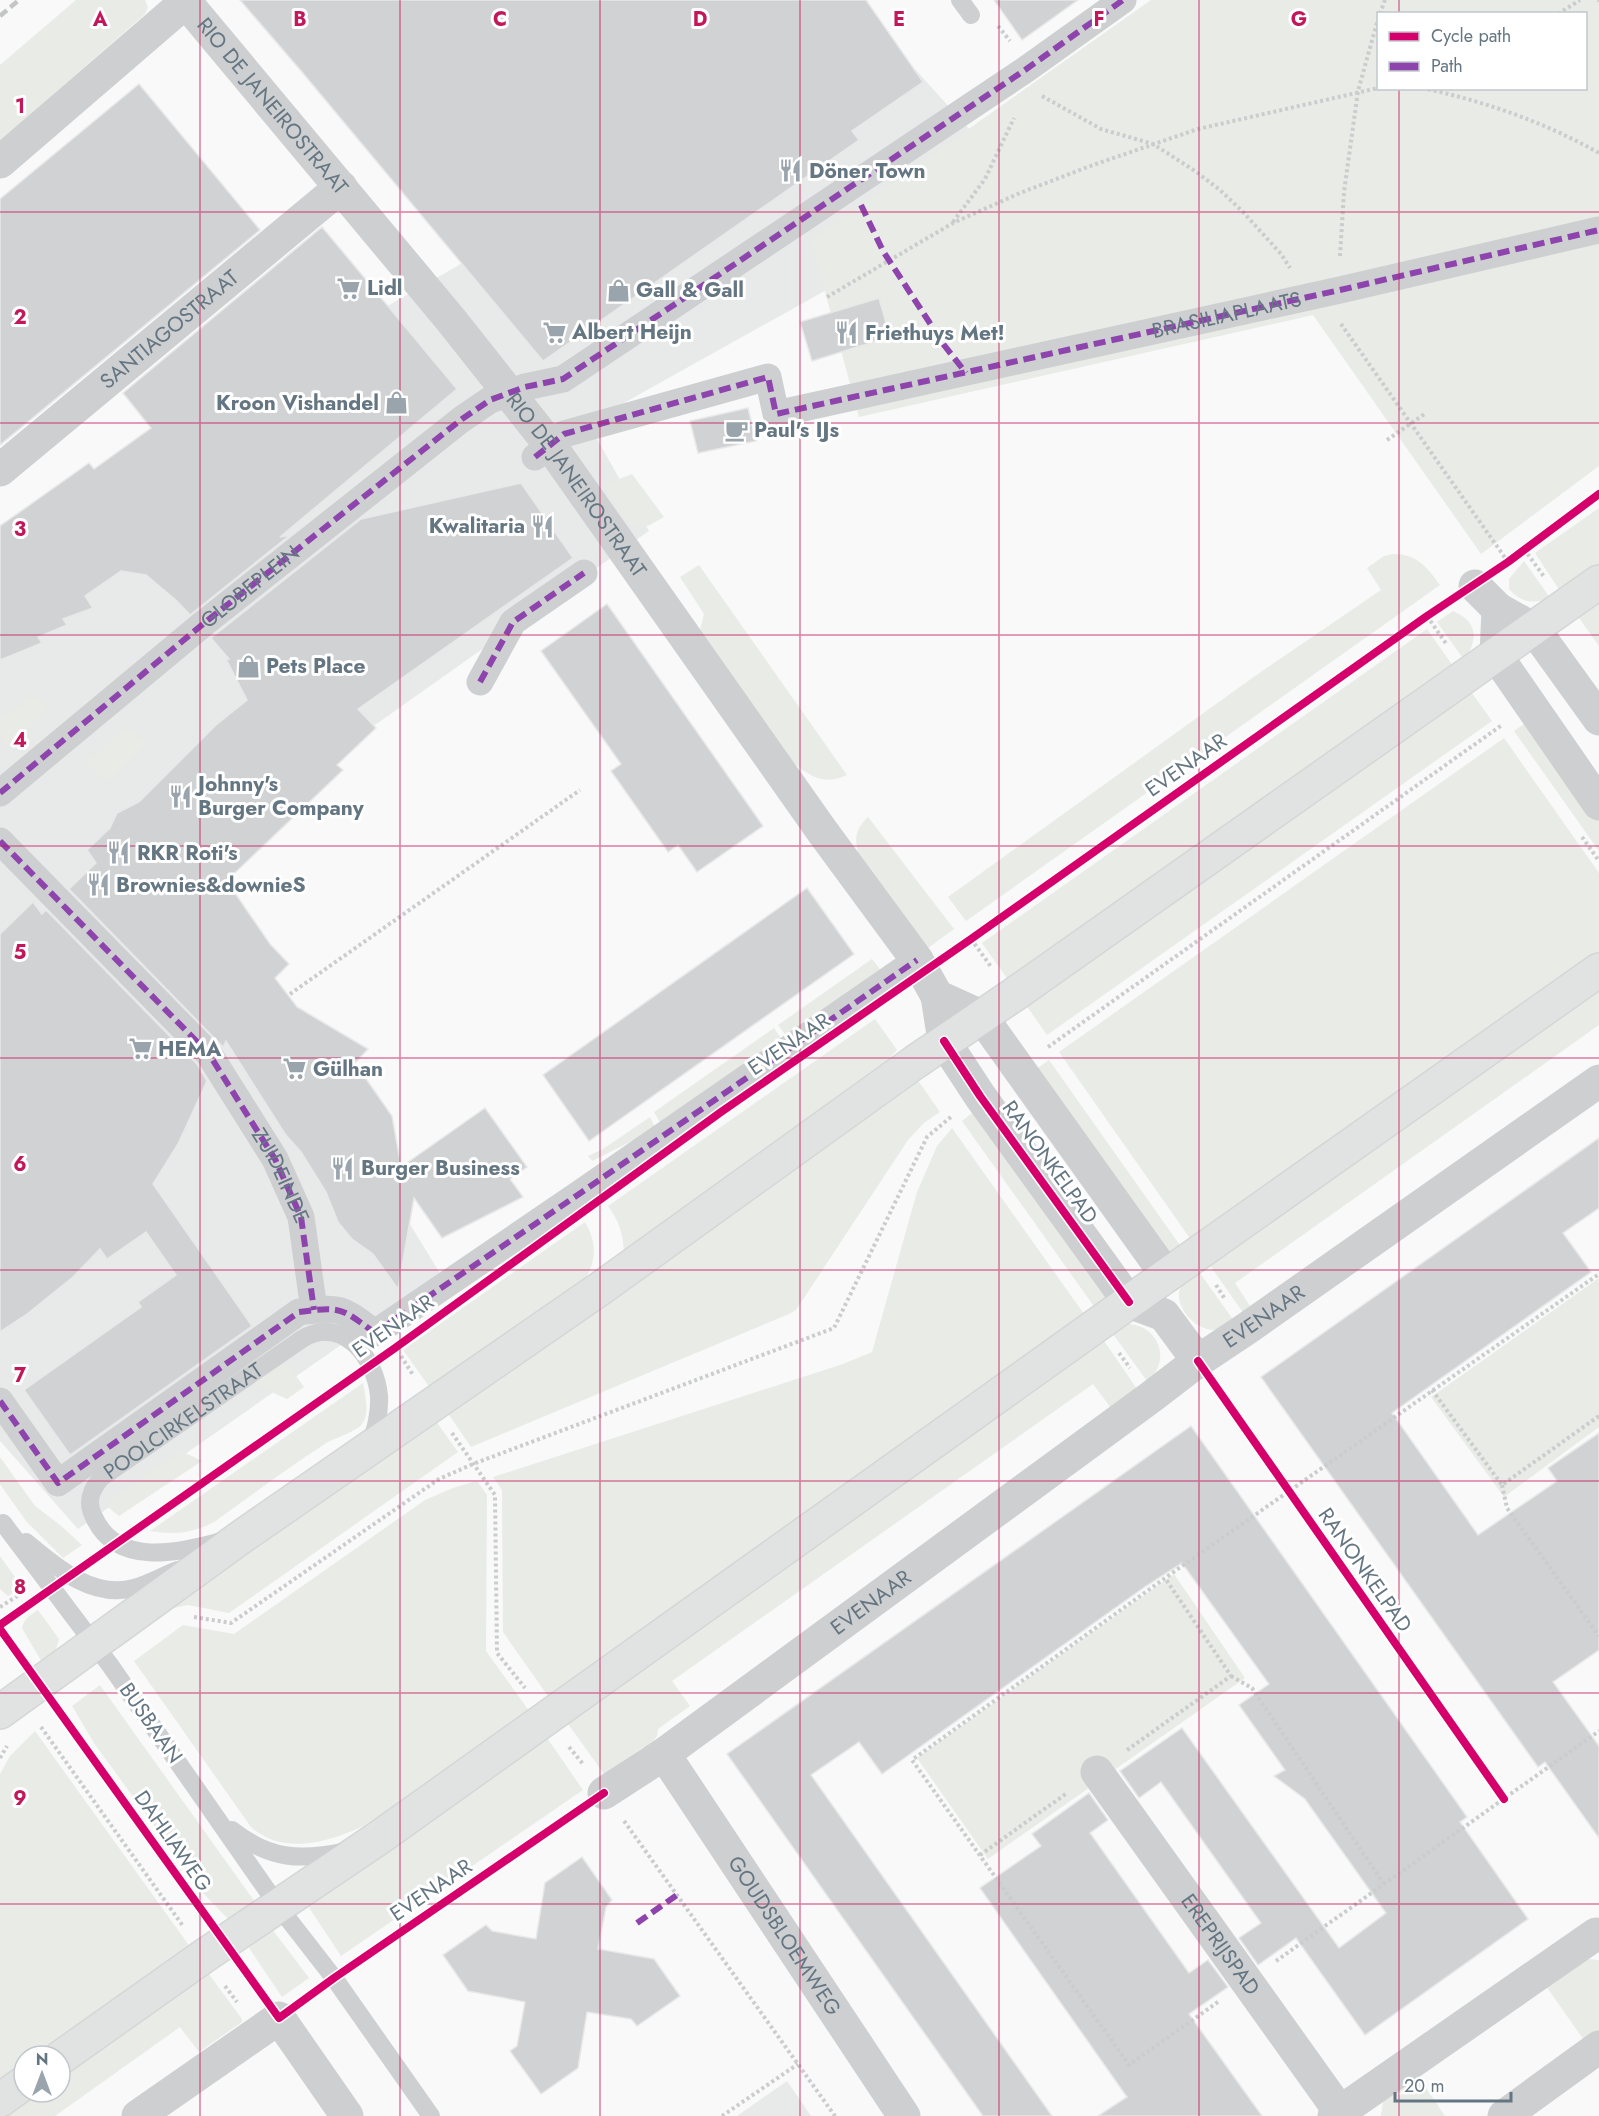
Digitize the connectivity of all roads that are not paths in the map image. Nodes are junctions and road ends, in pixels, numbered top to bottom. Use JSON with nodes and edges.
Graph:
{"nodes":[{"id":1,"x":960,"y":0,"type":"edge"},
{"id":2,"x":1123,"y":0,"type":"edge"},
{"id":3,"x":186,"y":1,"type":"edge"},
{"id":4,"x":971,"y":15,"type":"dead end"},
{"id":5,"x":0,"y":162,"type":"edge"},
{"id":6,"x":341,"y":187,"type":"junction"},
{"id":7,"x":1599,"y":230,"type":"edge"},
{"id":8,"x":508,"y":393,"type":"junction"},
{"id":9,"x":543,"y":451,"type":"junction"},
{"id":10,"x":0,"y":470,"type":"edge"},
{"id":11,"x":584,"y":573,"type":"dead end"},
{"id":12,"x":1599,"y":582,"type":"edge"},
{"id":13,"x":1475,"y":586,"type":"road end"},
{"id":14,"x":1498,"y":609,"type":"junction"},
{"id":15,"x":1534,"y":629,"type":"junction"},
{"id":16,"x":1496,"y":656,"type":"junction"},
{"id":17,"x":480,"y":682,"type":"dead end"},
{"id":18,"x":1599,"y":719,"type":"edge"},
{"id":19,"x":0,"y":793,"type":"edge"},
{"id":20,"x":1599,"y":804,"type":"edge"},
{"id":21,"x":0,"y":841,"type":"edge"},
{"id":22,"x":1599,"y":970,"type":"edge"},
{"id":23,"x":926,"y":976,"type":"junction"},
{"id":24,"x":981,"y":1016,"type":"junction"},
{"id":25,"x":944,"y":1041,"type":"junction"},
{"id":26,"x":1599,"y":1081,"type":"edge"},
{"id":27,"x":1167,"y":1276,"type":"junction"},
{"id":28,"x":1130,"y":1302,"type":"junction"},
{"id":29,"x":314,"y":1310,"type":"junction"},
{"id":30,"x":1164,"y":1315,"type":"junction"},
{"id":31,"x":1198,"y":1361,"type":"junction"},
{"id":32,"x":0,"y":1401,"type":"edge"},
{"id":33,"x":370,"y":1447,"type":"junction"},
{"id":34,"x":2,"y":1521,"type":"edge"},
{"id":35,"x":232,"y":1544,"type":"junction"},
{"id":36,"x":94,"y":1644,"type":"junction"},
{"id":37,"x":10,"y":1716,"type":"edge"},
{"id":38,"x":664,"y":1754,"type":"junction"},
{"id":39,"x":1097,"y":1772,"type":"road end"},
{"id":40,"x":604,"y":1793,"type":"road end"},
{"id":41,"x":207,"y":1802,"type":"junction"},
{"id":42,"x":380,"y":1837,"type":"junction"},
{"id":43,"x":278,"y":1906,"type":"junction"},
{"id":44,"x":1597,"y":1935,"type":"edge"},
{"id":45,"x":1599,"y":2047,"type":"edge"},
{"id":46,"x":72,"y":2050,"type":"edge"},
{"id":47,"x":1339,"y":2114,"type":"edge"},
{"id":48,"x":138,"y":2116,"type":"edge"},
{"id":49,"x":347,"y":2116,"type":"edge"},
{"id":50,"x":431,"y":2116,"type":"edge"},
{"id":51,"x":904,"y":2116,"type":"edge"},
{"id":52,"x":1504,"y":2116,"type":"edge"}],
"edges":[{"from":1,"to":4,"type":"lane"},
{"from":2,"to":8,"type":"street","name":"GLOBEPLEIN"},
{"from":3,"to":5,"type":"street"},
{"from":3,"to":6,"type":"street","name":"RIO DE JANEIROSTRAAT"},
{"from":6,"to":8,"type":"street","name":"RIO DE JANEIROSTRAAT"},
{"from":6,"to":10,"type":"street","name":"SANTIAGOSTRAAT"},
{"from":7,"to":9,"type":"street","name":"BRASILIAPLAATS"},
{"from":8,"to":9,"type":"street","name":"RIO DE JANEIROSTRAAT"},
{"from":8,"to":19,"type":"street","name":"GLOBEPLEIN"},
{"from":9,"to":23,"type":"street","name":"RIO DE JANEIROSTRAAT"},
{"from":11,"to":17,"type":"street"},
{"from":12,"to":15,"type":"main road"},
{"from":13,"to":14,"type":"street"},
{"from":14,"to":15,"type":"street"},
{"from":14,"to":16,"type":"street"},
{"from":15,"to":16,"type":"main road"},
{"from":15,"to":18,"type":"street"},
{"from":16,"to":20,"type":"street"},
{"from":16,"to":24,"type":"main road"},
{"from":21,"to":29,"type":"street","name":"ZUIDEINDE"},
{"from":22,"to":27,"type":"main road"},
{"from":23,"to":24,"type":"street","name":"RIO DE JANEIROSTRAAT"},
{"from":23,"to":25,"type":"street","name":"RIO DE JANEIROSTRAAT"},
{"from":23,"to":29,"type":"street","name":"POOLCIRKELSTRAAT"},
{"from":24,"to":25,"type":"main road"},
{"from":24,"to":27,"type":"street","name":"RANONKELPAD"},
{"from":25,"to":28,"type":"street","name":"RANONKELPAD"},
{"from":25,"to":33,"type":"main road"},
{"from":26,"to":31,"type":"street","name":"EVENAAR"},
{"from":27,"to":28,"type":"main road"},
{"from":27,"to":30,"type":"street"},
{"from":28,"to":30,"type":"street"},
{"from":28,"to":42,"type":"main road"},
{"from":29,"to":32,"type":"street","name":"POOLCIRKELSTRAAT"},
{"from":30,"to":31,"type":"street"},
{"from":31,"to":38,"type":"street","name":"EVENAAR"},
{"from":33,"to":35,"type":"main road"},
{"from":33,"to":35,"type":"lane","name":"POOLCIRKELSTRAAT"},
{"from":34,"to":35,"type":"lane"},
{"from":34,"to":36,"type":"lane","name":"BUSBAAN"},
{"from":35,"to":36,"type":"main road"},
{"from":36,"to":37,"type":"main road"},
{"from":36,"to":41,"type":"lane","name":"BUSBAAN"},
{"from":38,"to":40,"type":"street","name":"EVENAAR"},
{"from":38,"to":51,"type":"street","name":"GOUDSBLOEMWEG"},
{"from":39,"to":47,"type":"street","name":"EREPRIJSPAD"},
{"from":41,"to":42,"type":"lane","name":"BUSBAAN"},
{"from":41,"to":43,"type":"lane","name":"BUSBAAN"},
{"from":42,"to":43,"type":"main road"},
{"from":43,"to":46,"type":"main road"},
{"from":43,"to":50,"type":"lane","name":"BUSBAAN"},
{"from":44,"to":47,"type":"street"},
{"from":45,"to":52,"type":"street"},
{"from":48,"to":49,"type":"street"}]}
